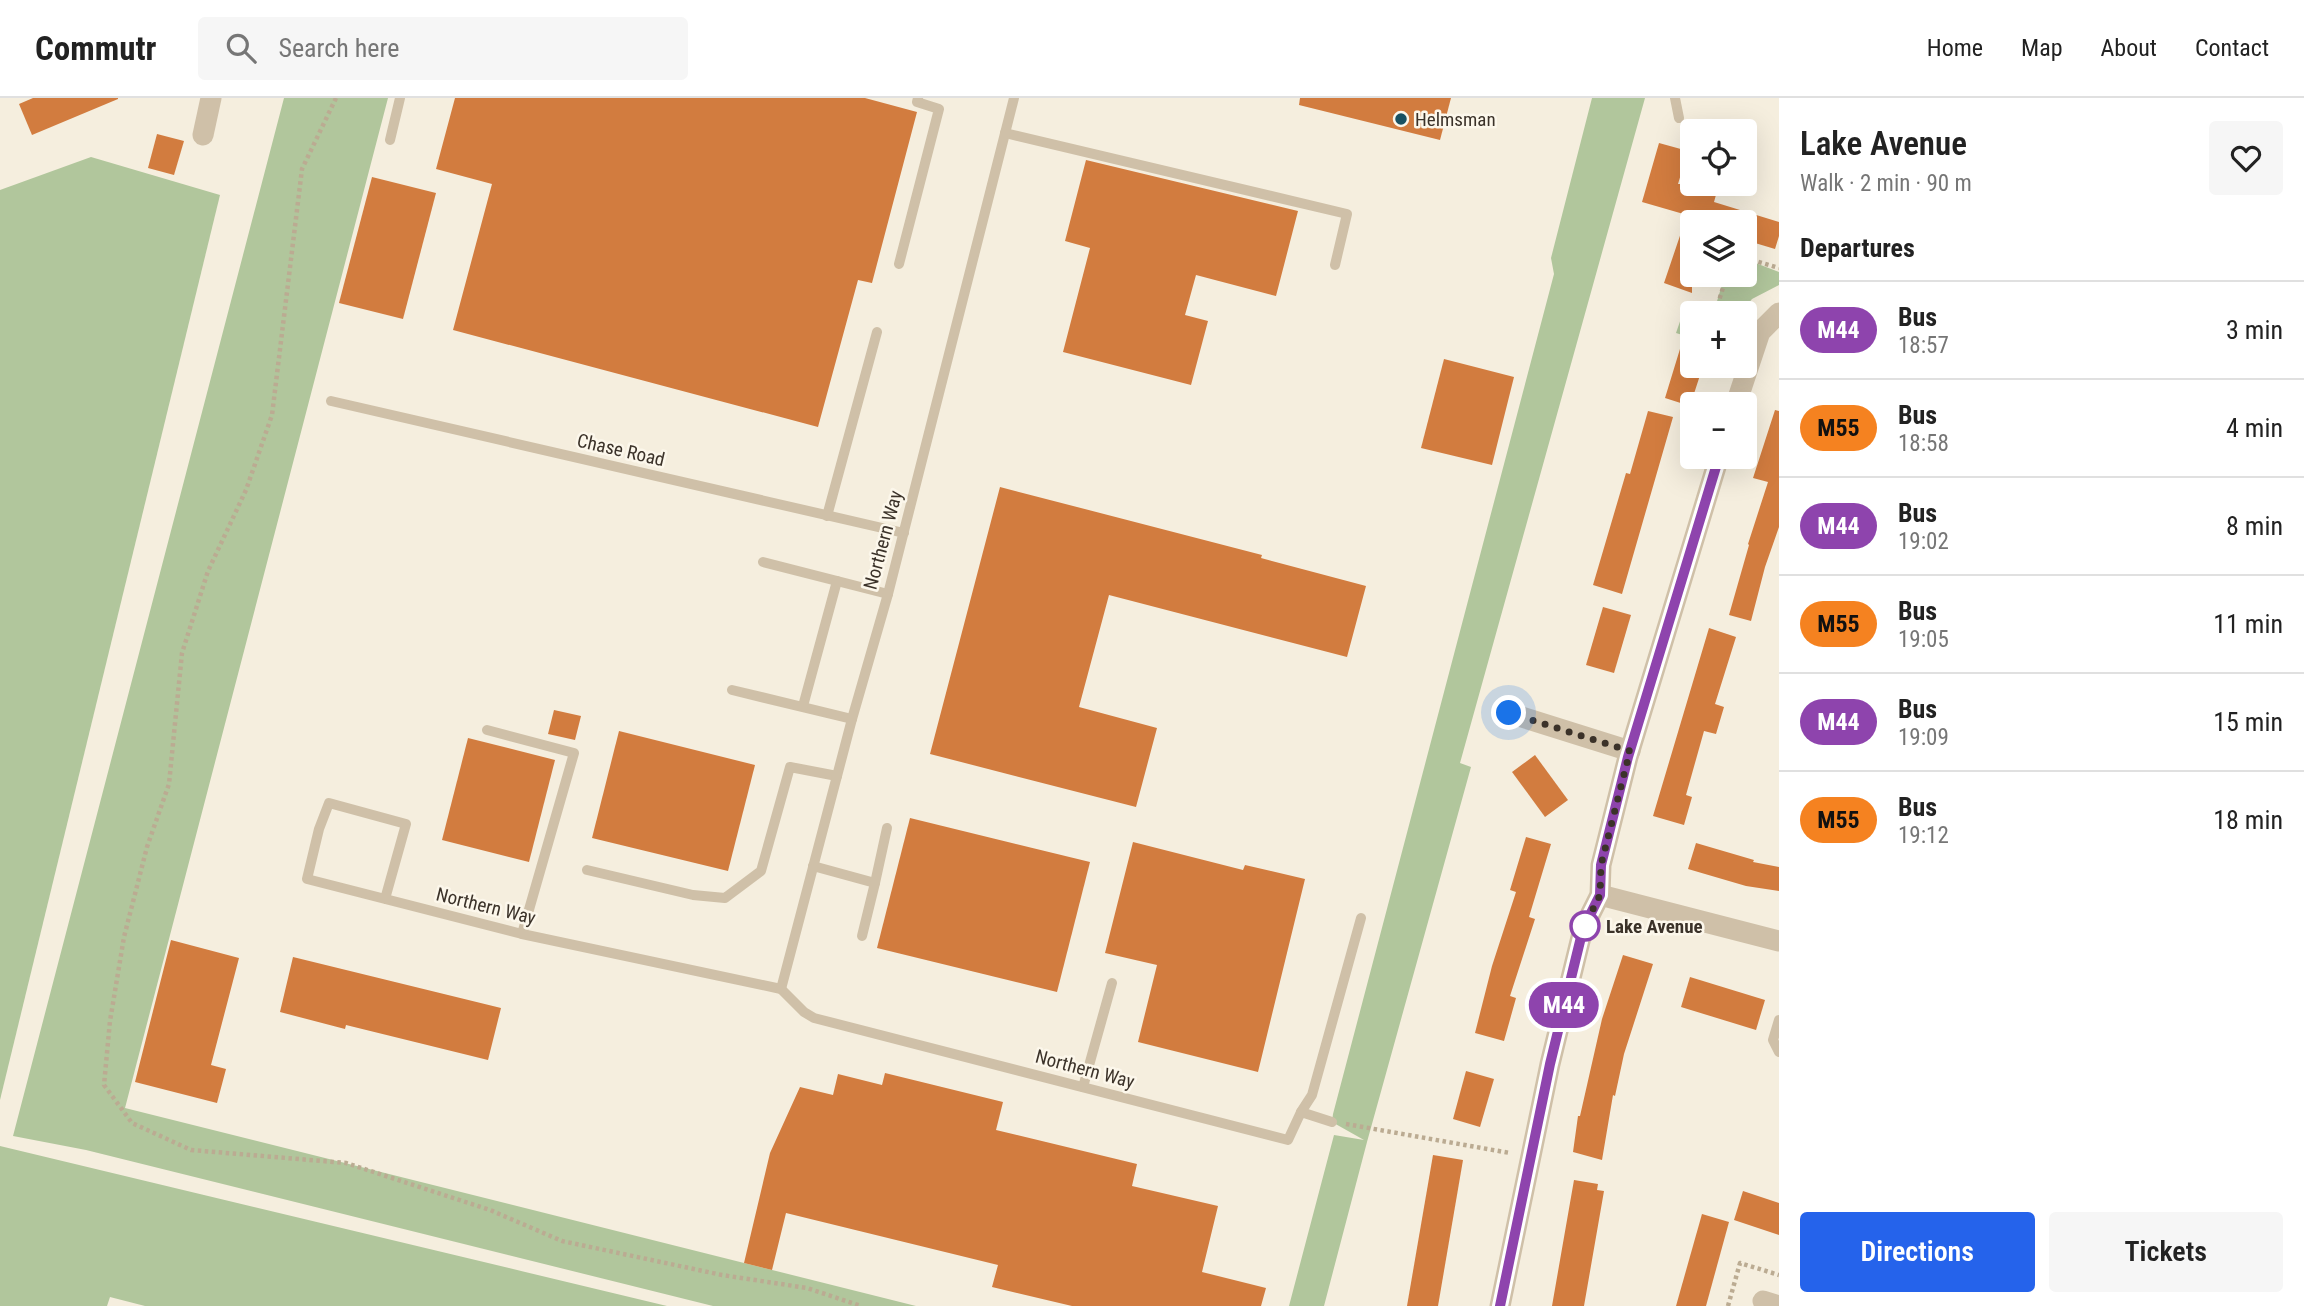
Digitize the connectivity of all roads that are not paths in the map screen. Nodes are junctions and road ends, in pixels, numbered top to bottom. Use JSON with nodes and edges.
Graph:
{"nodes":[{"id":1,"x":211,"y":98,"type":"edge"},
{"id":2,"x":400,"y":98,"type":"edge"},
{"id":3,"x":918,"y":98,"type":"edge"},
{"id":4,"x":1675,"y":98,"type":"edge"},
{"id":5,"x":1011,"y":99,"type":"edge"},
{"id":6,"x":1679,"y":118,"type":"dead end"},
{"id":7,"x":1005,"y":133,"type":"junction"},
{"id":8,"x":203,"y":135,"type":"dead end"},
{"id":9,"x":390,"y":140,"type":"dead end"},
{"id":10,"x":899,"y":264,"type":"dead end"},
{"id":11,"x":1335,"y":265,"type":"dead end"},
{"id":12,"x":1778,"y":314,"type":"edge"},
{"id":13,"x":877,"y":332,"type":"dead end"},
{"id":14,"x":1740,"y":392,"type":"edge"},
{"id":15,"x":331,"y":401,"type":"dead end"},
{"id":16,"x":1715,"y":469,"type":"edge"},
{"id":17,"x":827,"y":516,"type":"junction"},
{"id":18,"x":904,"y":533,"type":"junction"},
{"id":19,"x":763,"y":562,"type":"dead end"},
{"id":20,"x":837,"y":581,"type":"junction"},
{"id":21,"x":888,"y":594,"type":"junction"},
{"id":22,"x":732,"y":690,"type":"dead end"},
{"id":23,"x":803,"y":706,"type":"junction"},
{"id":24,"x":1509,"y":713,"type":"dead end"},
{"id":25,"x":852,"y":719,"type":"junction"},
{"id":26,"x":487,"y":730,"type":"dead end"},
{"id":27,"x":1630,"y":751,"type":"junction"},
{"id":28,"x":837,"y":776,"type":"junction"},
{"id":29,"x":887,"y":828,"type":"dead end"},
{"id":30,"x":813,"y":866,"type":"junction"},
{"id":31,"x":587,"y":870,"type":"dead end"},
{"id":32,"x":875,"y":883,"type":"junction"},
{"id":33,"x":1600,"y":895,"type":"junction"},
{"id":34,"x":386,"y":899,"type":"junction"},
{"id":35,"x":1361,"y":918,"type":"dead end"},
{"id":36,"x":522,"y":934,"type":"junction"},
{"id":37,"x":862,"y":936,"type":"dead end"},
{"id":38,"x":1779,"y":941,"type":"edge"},
{"id":39,"x":1112,"y":983,"type":"dead end"},
{"id":40,"x":780,"y":989,"type":"junction"},
{"id":41,"x":1779,"y":1020,"type":"edge"},
{"id":42,"x":1779,"y":1052,"type":"edge"},
{"id":43,"x":1083,"y":1087,"type":"junction"},
{"id":44,"x":1301,"y":1112,"type":"junction"},
{"id":45,"x":1332,"y":1122,"type":"road end"},
{"id":46,"x":1500,"y":1306,"type":"edge"}],
"edges":[{"from":1,"to":8,"type":"street"},
{"from":2,"to":9,"type":"lane"},
{"from":3,"to":10,"type":"lane"},
{"from":4,"to":6,"type":"lane"},
{"from":5,"to":7,"type":"lane","name":"Northern Way"},
{"from":7,"to":11,"type":"lane"},
{"from":7,"to":18,"type":"lane","name":"Northern Way"},
{"from":12,"to":14,"type":"street"},
{"from":13,"to":17,"type":"lane"},
{"from":15,"to":17,"type":"lane","name":"Chase Road"},
{"from":16,"to":27,"type":"street"},
{"from":17,"to":18,"type":"lane","name":"Chase Road"},
{"from":18,"to":21,"type":"lane","name":"Northern Way"},
{"from":19,"to":20,"type":"lane"},
{"from":20,"to":21,"type":"lane"},
{"from":20,"to":23,"type":"lane"},
{"from":21,"to":25,"type":"lane","name":"Northern Way"},
{"from":22,"to":23,"type":"lane"},
{"from":23,"to":25,"type":"lane"},
{"from":24,"to":27,"type":"street"},
{"from":25,"to":28,"type":"lane","name":"Northern Way"},
{"from":26,"to":36,"type":"lane"},
{"from":27,"to":33,"type":"street"},
{"from":28,"to":30,"type":"lane","name":"Northern Way"},
{"from":28,"to":31,"type":"lane"},
{"from":29,"to":32,"type":"lane"},
{"from":30,"to":32,"type":"lane"},
{"from":30,"to":40,"type":"lane","name":"Northern Way"},
{"from":32,"to":37,"type":"lane"},
{"from":33,"to":38,"type":"street"},
{"from":33,"to":46,"type":"street"},
{"from":34,"to":34,"type":"lane","name":"Northern Way"},
{"from":34,"to":36,"type":"lane","name":"Northern Way"},
{"from":35,"to":44,"type":"lane"},
{"from":36,"to":40,"type":"lane","name":"Northern Way"},
{"from":39,"to":43,"type":"lane"},
{"from":40,"to":43,"type":"lane","name":"Northern Way"},
{"from":41,"to":42,"type":"lane"},
{"from":43,"to":44,"type":"lane","name":"Northern Way"},
{"from":44,"to":45,"type":"lane"}]}
